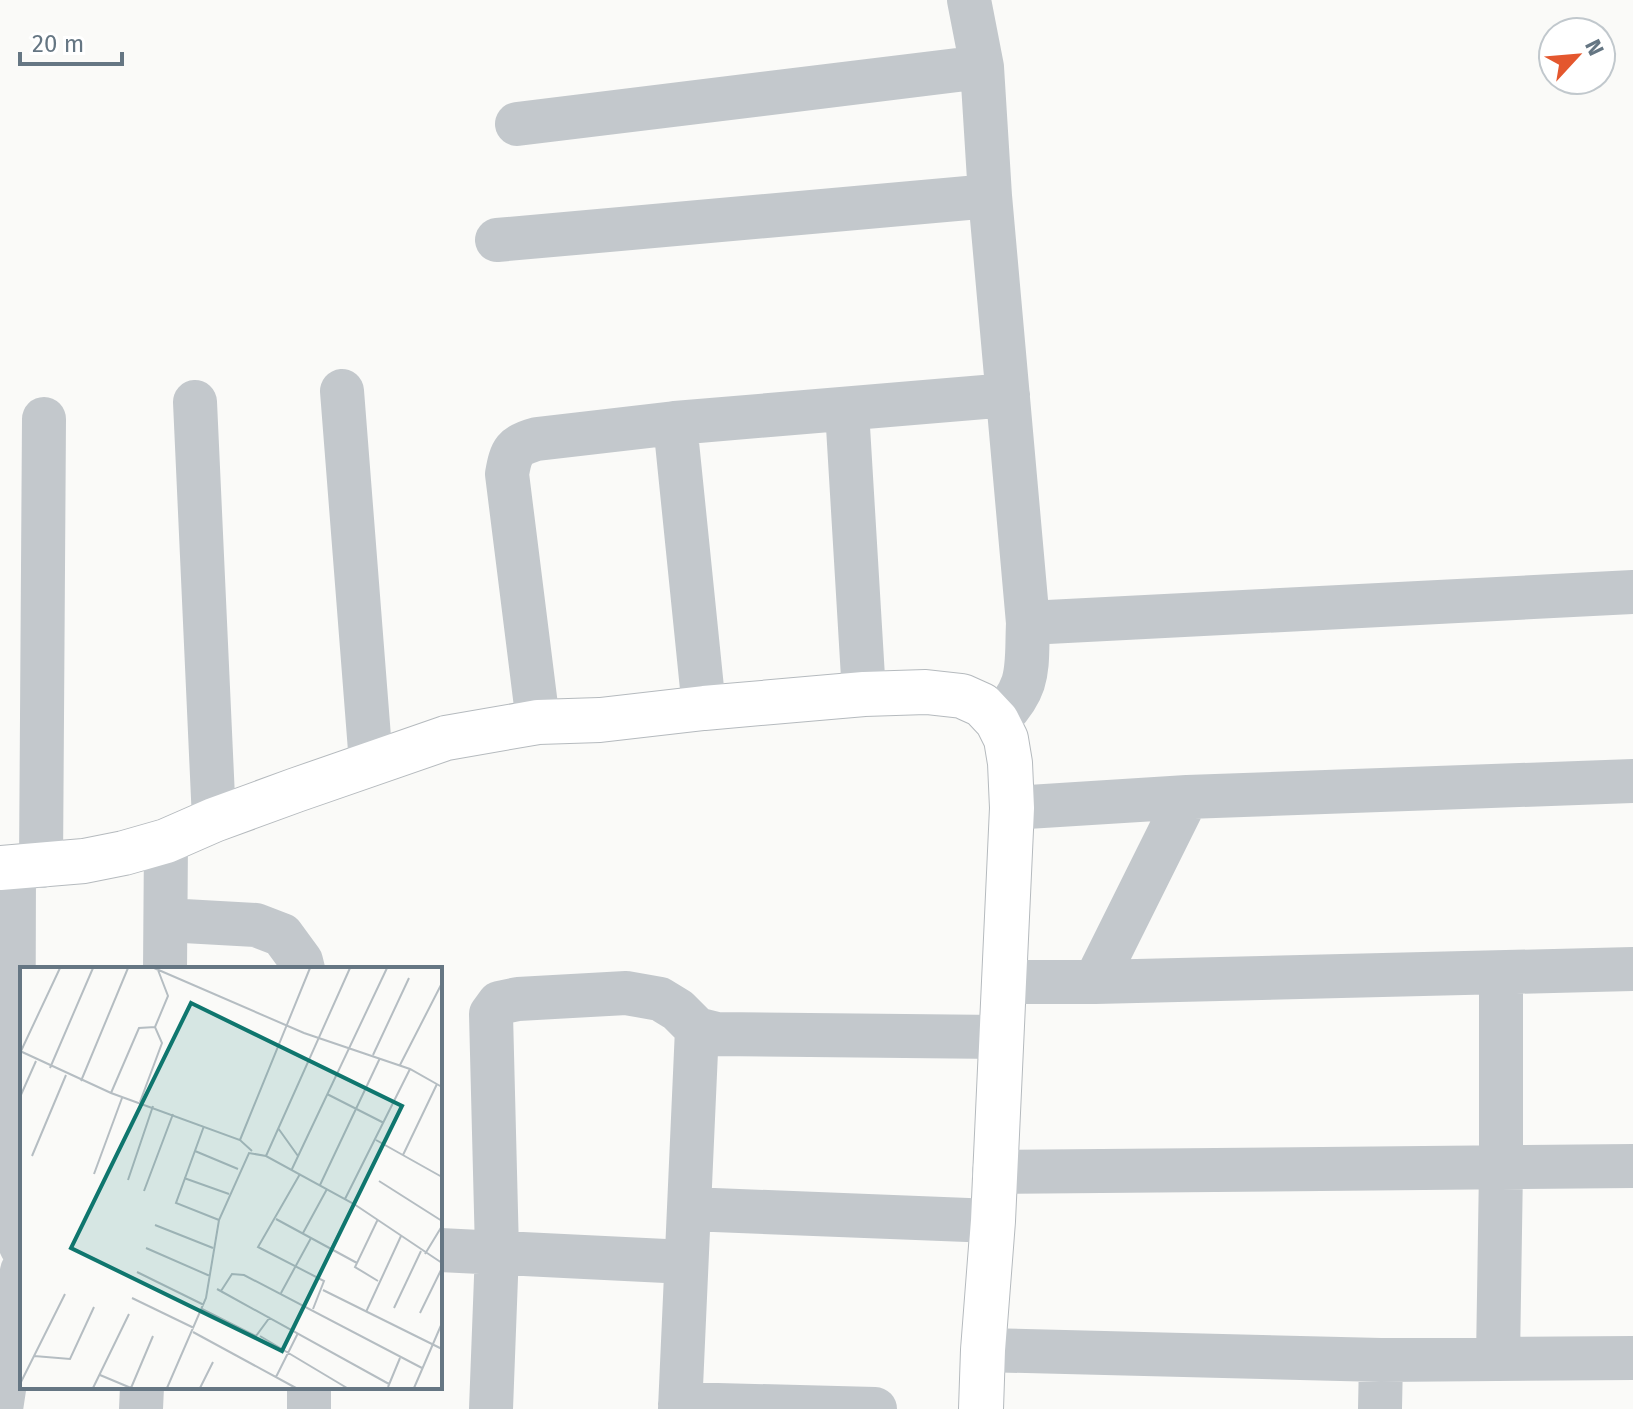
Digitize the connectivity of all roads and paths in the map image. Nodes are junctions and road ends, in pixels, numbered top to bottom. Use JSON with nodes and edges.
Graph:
{"nodes":[{"id":1,"x":969,"y":0,"type":"edge"},
{"id":2,"x":982,"y":67,"type":"junction"},
{"id":3,"x":517,"y":124,"type":"dead end"},
{"id":4,"x":990,"y":196,"type":"junction"},
{"id":5,"x":497,"y":240,"type":"dead end"},
{"id":6,"x":342,"y":391,"type":"dead end"},
{"id":7,"x":1008,"y":395,"type":"junction"},
{"id":8,"x":195,"y":402,"type":"dead end"},
{"id":9,"x":847,"y":410,"type":"junction"},
{"id":10,"x":44,"y":419,"type":"dead end"},
{"id":11,"x":675,"y":423,"type":"junction"},
{"id":12,"x":1633,"y":592,"type":"edge"},
{"id":13,"x":1028,"y":623,"type":"junction"},
{"id":14,"x":864,"y":694,"type":"junction"},
{"id":15,"x":704,"y":708,"type":"junction"},
{"id":16,"x":997,"y":721,"type":"junction"},
{"id":17,"x":538,"y":722,"type":"junction"},
{"id":18,"x":371,"y":763,"type":"junction"},
{"id":19,"x":1633,"y":781,"type":"edge"},
{"id":20,"x":1187,"y":797,"type":"junction"},
{"id":21,"x":1012,"y":808,"type":"junction"},
{"id":22,"x":214,"y":820,"type":"junction"},
{"id":23,"x":166,"y":841,"type":"junction"},
{"id":24,"x":18,"y":867,"type":"edge"},
{"id":25,"x":166,"y":920,"type":"junction"},
{"id":26,"x":165,"y":967,"type":"edge"},
{"id":27,"x":302,"y":967,"type":"edge"},
{"id":28,"x":1633,"y":969,"type":"edge"},
{"id":29,"x":1501,"y":973,"type":"junction"},
{"id":30,"x":1004,"y":982,"type":"junction"},
{"id":31,"x":1095,"y":982,"type":"junction"},
{"id":32,"x":697,"y":1029,"type":"junction"},
{"id":33,"x":1000,"y":1037,"type":"junction"},
{"id":34,"x":1633,"y":1166,"type":"edge"},
{"id":35,"x":1501,"y":1168,"type":"junction"},
{"id":36,"x":994,"y":1172,"type":"junction"},
{"id":37,"x":689,"y":1209,"type":"junction"},
{"id":38,"x":993,"y":1221,"type":"junction"},
{"id":39,"x":20,"y":1244,"type":"edge"},
{"id":40,"x":442,"y":1250,"type":"edge"},
{"id":41,"x":497,"y":1251,"type":"junction"},
{"id":42,"x":686,"y":1262,"type":"junction"},
{"id":43,"x":20,"y":1284,"type":"edge"},
{"id":44,"x":983,"y":1350,"type":"junction"},
{"id":45,"x":1633,"y":1358,"type":"edge"},
{"id":46,"x":1498,"y":1359,"type":"junction"},
{"id":47,"x":1381,"y":1360,"type":"junction"},
{"id":48,"x":142,"y":1389,"type":"edge"},
{"id":49,"x":680,"y":1406,"type":"edge"},
{"id":50,"x":1,"y":1409,"type":"edge"},
{"id":51,"x":141,"y":1409,"type":"edge"},
{"id":52,"x":491,"y":1409,"type":"edge"},
{"id":53,"x":875,"y":1409,"type":"edge"},
{"id":54,"x":981,"y":1409,"type":"edge"},
{"id":55,"x":1380,"y":1409,"type":"edge"}],
"edges":[{"from":1,"to":2,"type":"street"},
{"from":2,"to":3,"type":"street"},
{"from":2,"to":4,"type":"street"},
{"from":4,"to":5,"type":"street"},
{"from":4,"to":7,"type":"street"},
{"from":6,"to":18,"type":"street"},
{"from":7,"to":9,"type":"street"},
{"from":7,"to":13,"type":"street"},
{"from":8,"to":22,"type":"street"},
{"from":9,"to":11,"type":"street"},
{"from":9,"to":14,"type":"street"},
{"from":10,"to":24,"type":"street"},
{"from":11,"to":15,"type":"street"},
{"from":11,"to":17,"type":"street"},
{"from":12,"to":13,"type":"street"},
{"from":13,"to":16,"type":"street"},
{"from":14,"to":15,"type":"main road"},
{"from":14,"to":16,"type":"main road"},
{"from":15,"to":17,"type":"main road"},
{"from":16,"to":21,"type":"main road"},
{"from":17,"to":18,"type":"main road"},
{"from":18,"to":22,"type":"main road"},
{"from":19,"to":20,"type":"street"},
{"from":20,"to":21,"type":"street"},
{"from":20,"to":31,"type":"street"},
{"from":21,"to":30,"type":"main road"},
{"from":22,"to":23,"type":"main road"},
{"from":23,"to":24,"type":"main road"},
{"from":23,"to":25,"type":"street"},
{"from":24,"to":39,"type":"street"},
{"from":25,"to":26,"type":"street"},
{"from":25,"to":27,"type":"street"},
{"from":28,"to":29,"type":"street"},
{"from":29,"to":31,"type":"street"},
{"from":29,"to":35,"type":"street"},
{"from":30,"to":31,"type":"street"},
{"from":30,"to":33,"type":"main road"},
{"from":32,"to":33,"type":"street"},
{"from":32,"to":37,"type":"street"},
{"from":32,"to":41,"type":"street"},
{"from":33,"to":36,"type":"main road"},
{"from":34,"to":35,"type":"street"},
{"from":35,"to":36,"type":"street"},
{"from":35,"to":46,"type":"street"},
{"from":36,"to":38,"type":"main road"},
{"from":37,"to":38,"type":"street"},
{"from":37,"to":42,"type":"street"},
{"from":38,"to":44,"type":"main road"},
{"from":40,"to":41,"type":"street"},
{"from":41,"to":42,"type":"street"},
{"from":41,"to":52,"type":"street"},
{"from":42,"to":49,"type":"street"},
{"from":43,"to":50,"type":"street"},
{"from":44,"to":47,"type":"street"},
{"from":44,"to":54,"type":"main road"},
{"from":45,"to":46,"type":"street"},
{"from":46,"to":47,"type":"street"},
{"from":47,"to":55,"type":"street"},
{"from":48,"to":51,"type":"street"},
{"from":49,"to":53,"type":"street"}]}
